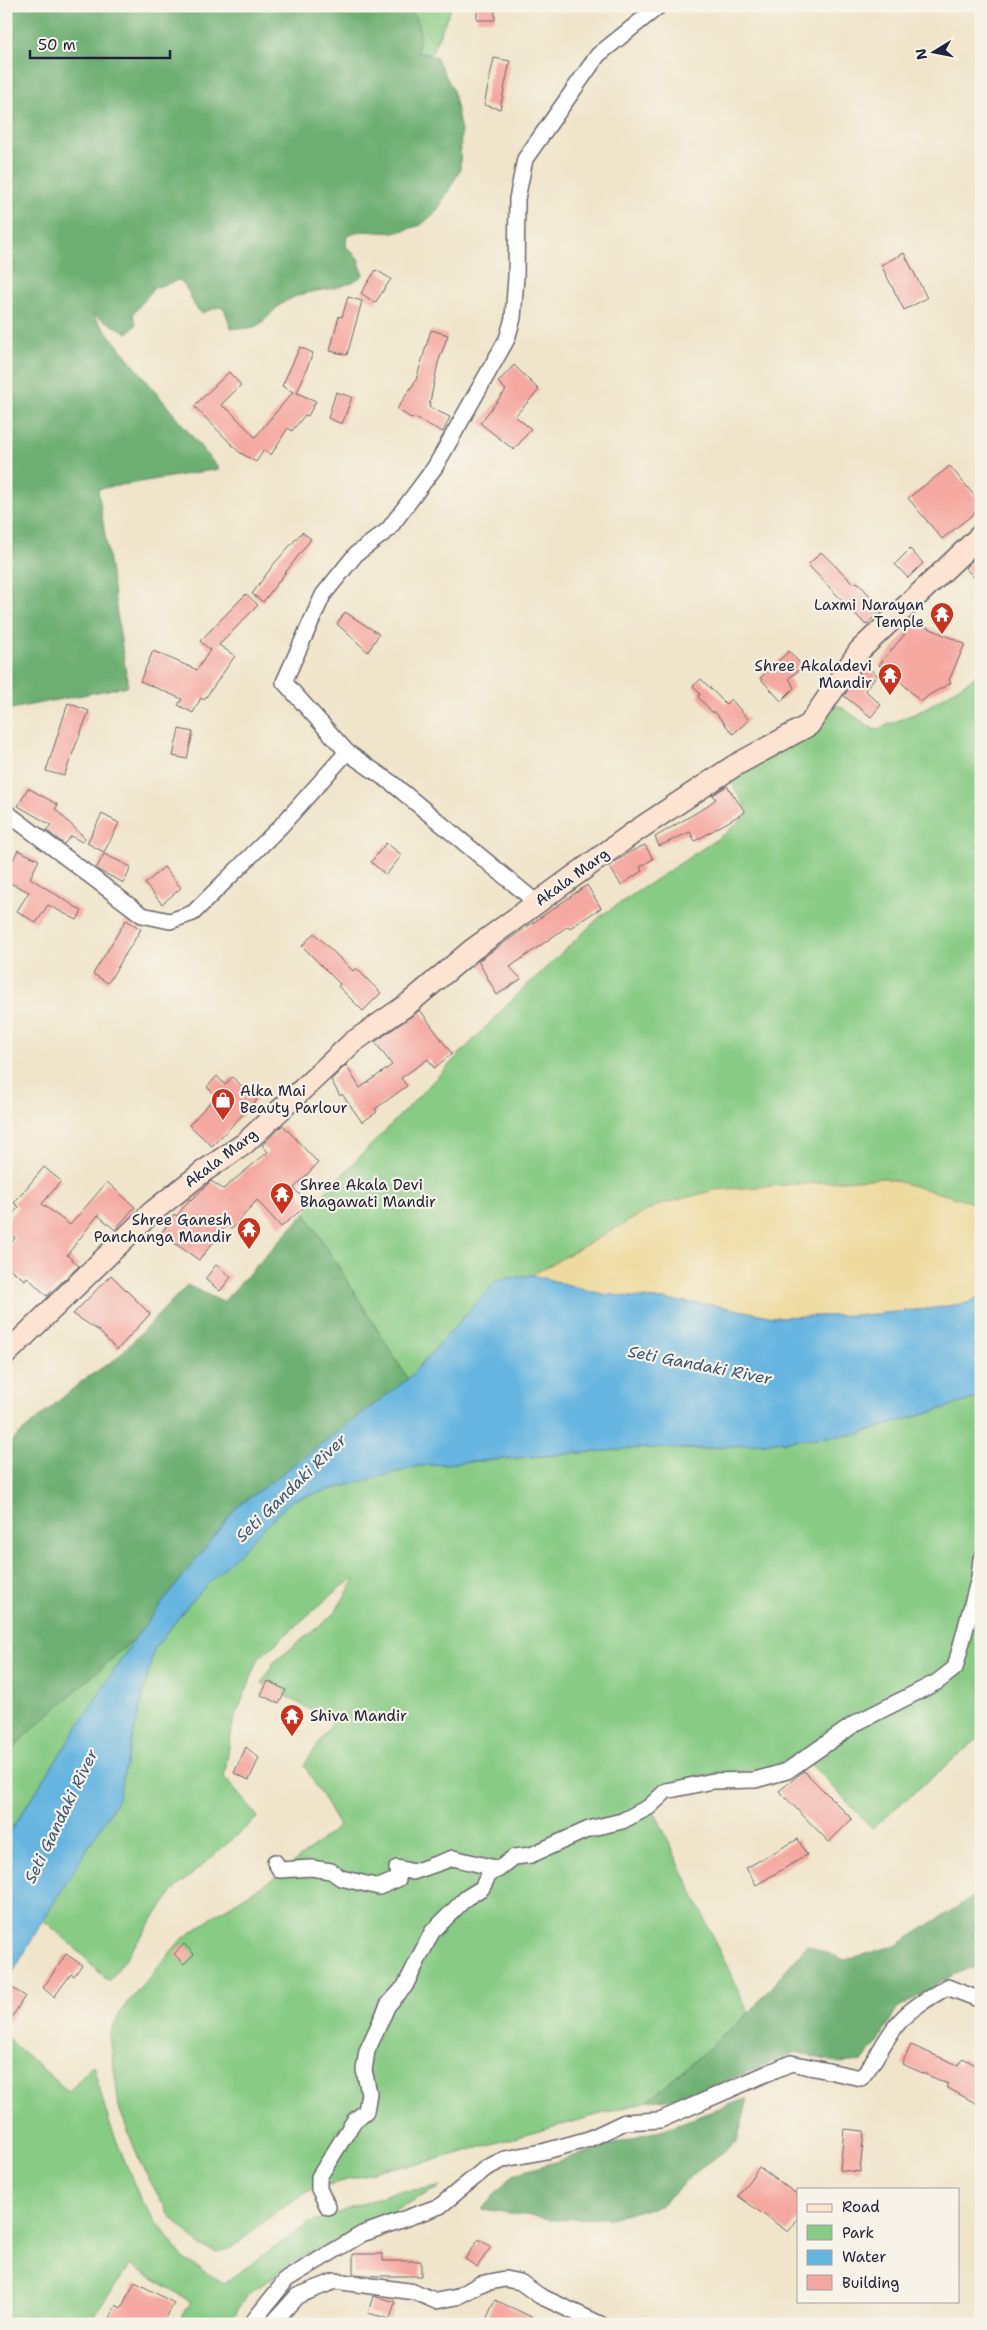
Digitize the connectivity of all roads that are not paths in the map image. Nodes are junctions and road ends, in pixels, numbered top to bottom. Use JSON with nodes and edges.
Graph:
{"nodes":[{"id":1,"x":659,"y":6,"type":"edge"},
{"id":2,"x":981,"y":536,"type":"edge"},
{"id":3,"x":347,"y":752,"type":"junction"},
{"id":4,"x":6,"y":812,"type":"edge"},
{"id":5,"x":537,"y":902,"type":"junction"},
{"id":6,"x":6,"y":1354,"type":"edge"},
{"id":7,"x":981,"y":1559,"type":"edge"},
{"id":8,"x":275,"y":1862,"type":"dead end"},
{"id":9,"x":499,"y":1869,"type":"junction"},
{"id":10,"x":981,"y":2000,"type":"edge"},
{"id":11,"x":328,"y":2207,"type":"dead end"},
{"id":12,"x":251,"y":2324,"type":"edge"},
{"id":13,"x":272,"y":2324,"type":"edge"},
{"id":14,"x":600,"y":2324,"type":"edge"}],
"edges":[{"from":1,"to":3,"type":"street"},
{"from":2,"to":5,"type":"main road","name":"Akala Marg"},
{"from":3,"to":4,"type":"street"},
{"from":3,"to":5,"type":"street"},
{"from":5,"to":6,"type":"main road","name":"Akala Marg"},
{"from":7,"to":9,"type":"street"},
{"from":8,"to":9,"type":"street"},
{"from":9,"to":11,"type":"street"},
{"from":10,"to":12,"type":"street"},
{"from":13,"to":14,"type":"street"}]}
